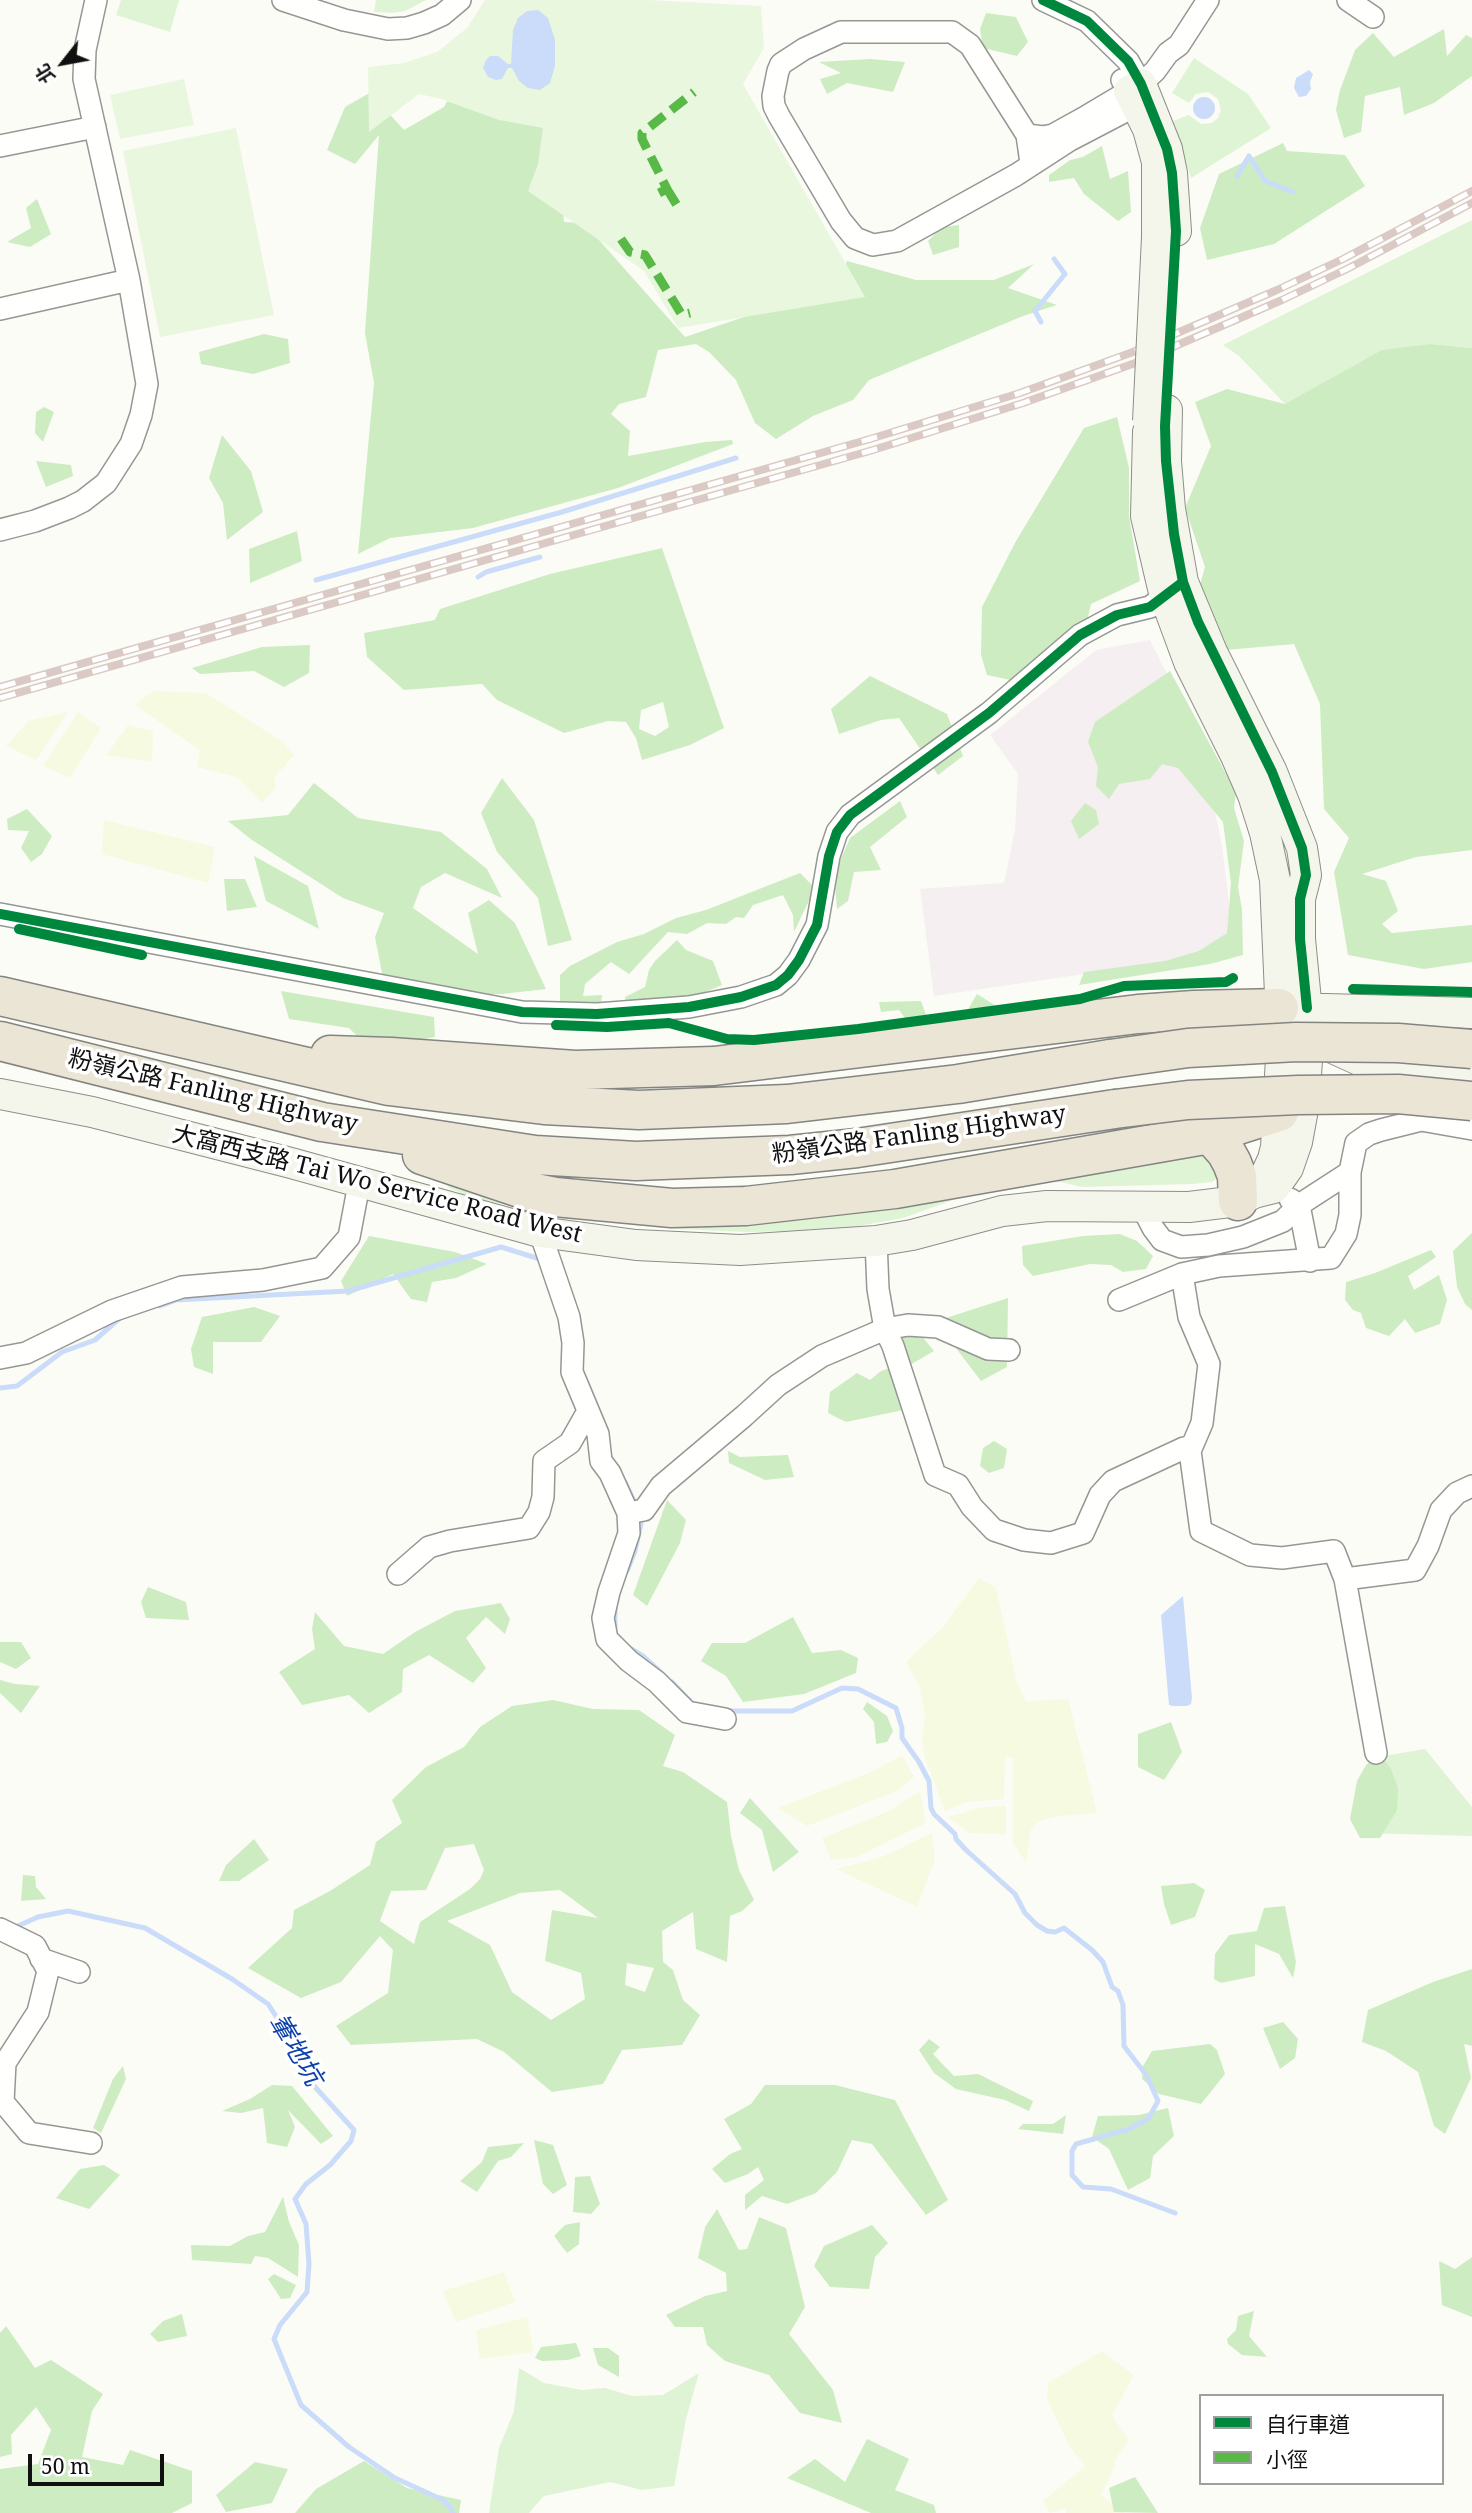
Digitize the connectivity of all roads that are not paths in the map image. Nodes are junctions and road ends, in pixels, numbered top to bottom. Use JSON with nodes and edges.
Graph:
{"nodes":[{"id":1,"x":96,"y":0,"type":"edge"},
{"id":2,"x":282,"y":0,"type":"edge"},
{"id":3,"x":460,"y":0,"type":"edge"},
{"id":4,"x":1208,"y":0,"type":"edge"},
{"id":5,"x":1348,"y":0,"type":"edge"},
{"id":6,"x":1046,"y":1,"type":"edge"},
{"id":7,"x":1373,"y":17,"type":"dead end"},
{"id":8,"x":1139,"y":95,"type":"junction"},
{"id":9,"x":95,"y":127,"type":"junction"},
{"id":10,"x":1027,"y":135,"type":"junction"},
{"id":11,"x":0,"y":146,"type":"edge"},
{"id":12,"x":1031,"y":163,"type":"junction"},
{"id":13,"x":129,"y":280,"type":"junction"},
{"id":14,"x":0,"y":309,"type":"edge"},
{"id":15,"x":0,"y":530,"type":"edge"},
{"id":16,"x":1174,"y":589,"type":"junction"},
{"id":17,"x":0,"y":914,"type":"edge"},
{"id":18,"x":0,"y":996,"type":"edge"},
{"id":19,"x":1463,"y":1012,"type":"edge"},
{"id":20,"x":1306,"y":1014,"type":"junction"},
{"id":21,"x":0,"y":1041,"type":"edge"},
{"id":22,"x":242,"y":1053,"type":"junction"},
{"id":23,"x":1394,"y":1076,"type":"junction"},
{"id":24,"x":1471,"y":1078,"type":"edge"},
{"id":25,"x":0,"y":1094,"type":"edge"},
{"id":26,"x":1292,"y":1108,"type":"junction"},
{"id":27,"x":322,"y":1122,"type":"junction"},
{"id":28,"x":1472,"y":1129,"type":"edge"},
{"id":29,"x":1210,"y":1134,"type":"junction"},
{"id":30,"x":1350,"y":1172,"type":"junction"},
{"id":31,"x":359,"y":1184,"type":"junction"},
{"id":32,"x":1256,"y":1194,"type":"junction"},
{"id":33,"x":1299,"y":1205,"type":"junction"},
{"id":34,"x":1142,"y":1207,"type":"junction"},
{"id":35,"x":876,"y":1241,"type":"junction"},
{"id":36,"x":546,"y":1252,"type":"junction"},
{"id":37,"x":1310,"y":1261,"type":"junction"},
{"id":38,"x":1182,"y":1274,"type":"junction"},
{"id":39,"x":1119,"y":1300,"type":"dead end"},
{"id":40,"x":885,"y":1329,"type":"junction"},
{"id":41,"x":1009,"y":1350,"type":"dead end"},
{"id":42,"x":0,"y":1358,"type":"edge"},
{"id":43,"x":587,"y":1413,"type":"junction"},
{"id":44,"x":1190,"y":1451,"type":"junction"},
{"id":45,"x":1472,"y":1486,"type":"edge"},
{"id":46,"x":635,"y":1512,"type":"junction"},
{"id":47,"x":398,"y":1574,"type":"dead end"},
{"id":48,"x":1345,"y":1579,"type":"junction"},
{"id":49,"x":725,"y":1719,"type":"dead end"},
{"id":50,"x":1376,"y":1753,"type":"dead end"},
{"id":51,"x":5,"y":1931,"type":"edge"},
{"id":52,"x":41,"y":1959,"type":"junction"},
{"id":53,"x":79,"y":1972,"type":"dead end"},
{"id":54,"x":91,"y":2143,"type":"dead end"}],
"edges":[{"from":1,"to":9,"type":"street"},
{"from":2,"to":3,"type":"street"},
{"from":4,"to":8,"type":"street"},
{"from":5,"to":7,"type":"street"},
{"from":6,"to":8,"type":"street"},
{"from":8,"to":10,"type":"street"},
{"from":8,"to":12,"type":"street"},
{"from":8,"to":16,"type":"main road"},
{"from":9,"to":11,"type":"street"},
{"from":9,"to":13,"type":"street"},
{"from":10,"to":12,"type":"street"},
{"from":10,"to":12,"type":"street"},
{"from":13,"to":14,"type":"street"},
{"from":13,"to":15,"type":"street"},
{"from":16,"to":17,"type":"street"},
{"from":16,"to":20,"type":"main road"},
{"from":16,"to":20,"type":"main road"},
{"from":18,"to":22,"type":"highway","name":"粉嶺公路 Fanling Highway"},
{"from":19,"to":20,"type":"main road"},
{"from":19,"to":24,"type":"main road"},
{"from":20,"to":22,"type":"highway"},
{"from":20,"to":23,"type":"main road"},
{"from":20,"to":26,"type":"main road"},
{"from":21,"to":27,"type":"highway","name":"粉嶺公路 Fanling Highway"},
{"from":22,"to":24,"type":"highway","name":"粉嶺公路 Fanling Highway","bridge":true},
{"from":23,"to":24,"type":"main road"},
{"from":23,"to":26,"type":"main road"},
{"from":24,"to":27,"type":"highway","name":"粉嶺公路 Fanling Highway","bridge":true},
{"from":25,"to":31,"type":"main road","name":"大窩西支路 Tai Wo Service Road West"},
{"from":26,"to":29,"type":"highway"},
{"from":26,"to":32,"type":"main road"},
{"from":27,"to":29,"type":"highway"},
{"from":28,"to":30,"type":"street"},
{"from":29,"to":32,"type":"highway"},
{"from":30,"to":33,"type":"street"},
{"from":30,"to":37,"type":"street"},
{"from":31,"to":36,"type":"main road","name":"大窩西支路 Tai Wo Service Road West"},
{"from":31,"to":42,"type":"street"},
{"from":32,"to":33,"type":"street"},
{"from":32,"to":34,"type":"main road","name":"大窩西支路 Tai Wo Service Road West"},
{"from":33,"to":34,"type":"street"},
{"from":33,"to":37,"type":"street"},
{"from":34,"to":35,"type":"main road","name":"大窩西支路 Tai Wo Service Road West"},
{"from":35,"to":36,"type":"main road","name":"大窩西支路 Tai Wo Service Road West"},
{"from":35,"to":40,"type":"street"},
{"from":36,"to":43,"type":"street"},
{"from":37,"to":38,"type":"street"},
{"from":38,"to":39,"type":"street"},
{"from":38,"to":44,"type":"street"},
{"from":40,"to":41,"type":"street"},
{"from":40,"to":44,"type":"street"},
{"from":40,"to":46,"type":"street"},
{"from":43,"to":46,"type":"street"},
{"from":43,"to":47,"type":"street"},
{"from":44,"to":48,"type":"street"},
{"from":45,"to":48,"type":"street"},
{"from":46,"to":49,"type":"street"},
{"from":48,"to":50,"type":"street"},
{"from":51,"to":52,"type":"street"},
{"from":52,"to":53,"type":"street"},
{"from":52,"to":54,"type":"street"}]}
